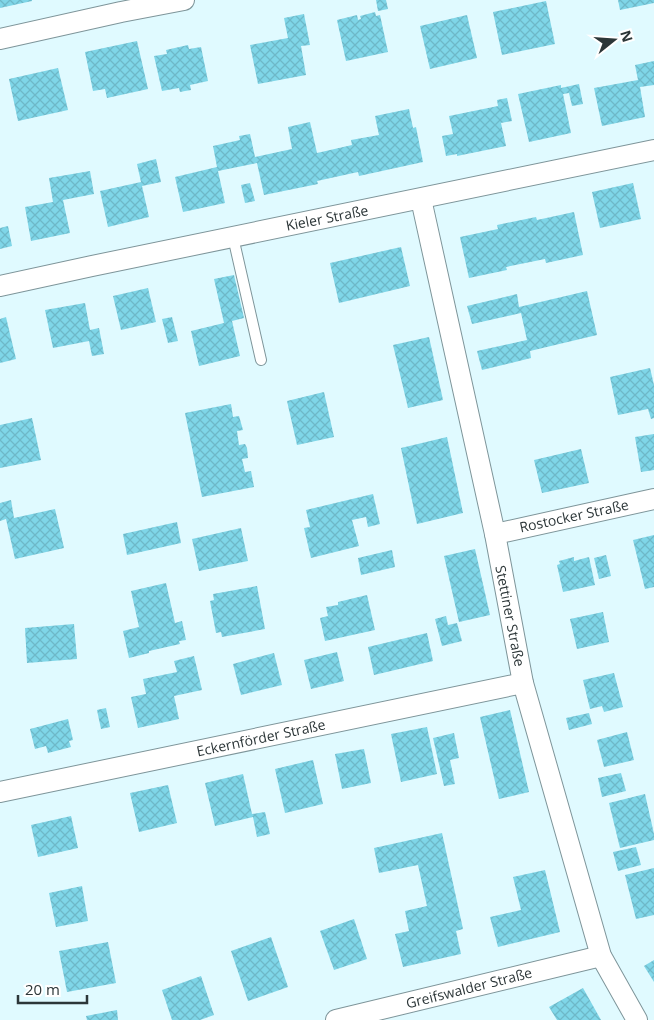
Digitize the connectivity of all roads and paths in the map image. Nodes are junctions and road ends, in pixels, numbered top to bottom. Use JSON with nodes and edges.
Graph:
{"nodes":[{"id":1,"x":184,"y":0,"type":"edge"},
{"id":2,"x":0,"y":40,"type":"edge"},
{"id":3,"x":654,"y":150,"type":"edge"},
{"id":4,"x":421,"y":199,"type":"junction"},
{"id":5,"x":233,"y":237,"type":"junction"},
{"id":6,"x":0,"y":286,"type":"edge"},
{"id":7,"x":260,"y":360,"type":"dead end"},
{"id":8,"x":654,"y":499,"type":"edge"},
{"id":9,"x":495,"y":534,"type":"junction"},
{"id":10,"x":523,"y":683,"type":"junction"},
{"id":11,"x":0,"y":792,"type":"edge"},
{"id":12,"x":601,"y":956,"type":"junction"},
{"id":13,"x":336,"y":1020,"type":"edge"},
{"id":14,"x":637,"y":1020,"type":"edge"}],
"edges":[{"from":1,"to":2,"type":"street"},
{"from":3,"to":4,"type":"street","name":"Kieler Straße"},
{"from":4,"to":5,"type":"street","name":"Kieler Straße"},
{"from":4,"to":9,"type":"street","name":"Stettiner Straße"},
{"from":5,"to":6,"type":"street","name":"Kieler Straße"},
{"from":5,"to":7,"type":"lane"},
{"from":8,"to":9,"type":"street","name":"Rostocker Straße"},
{"from":9,"to":10,"type":"street","name":"Stettiner Straße"},
{"from":10,"to":11,"type":"street","name":"Eckernförder Straße"},
{"from":10,"to":12,"type":"street","name":"Stettiner Straße"},
{"from":12,"to":13,"type":"street","name":"Greifswalder Straße"},
{"from":12,"to":14,"type":"street","name":"Stettiner Straße"}]}
